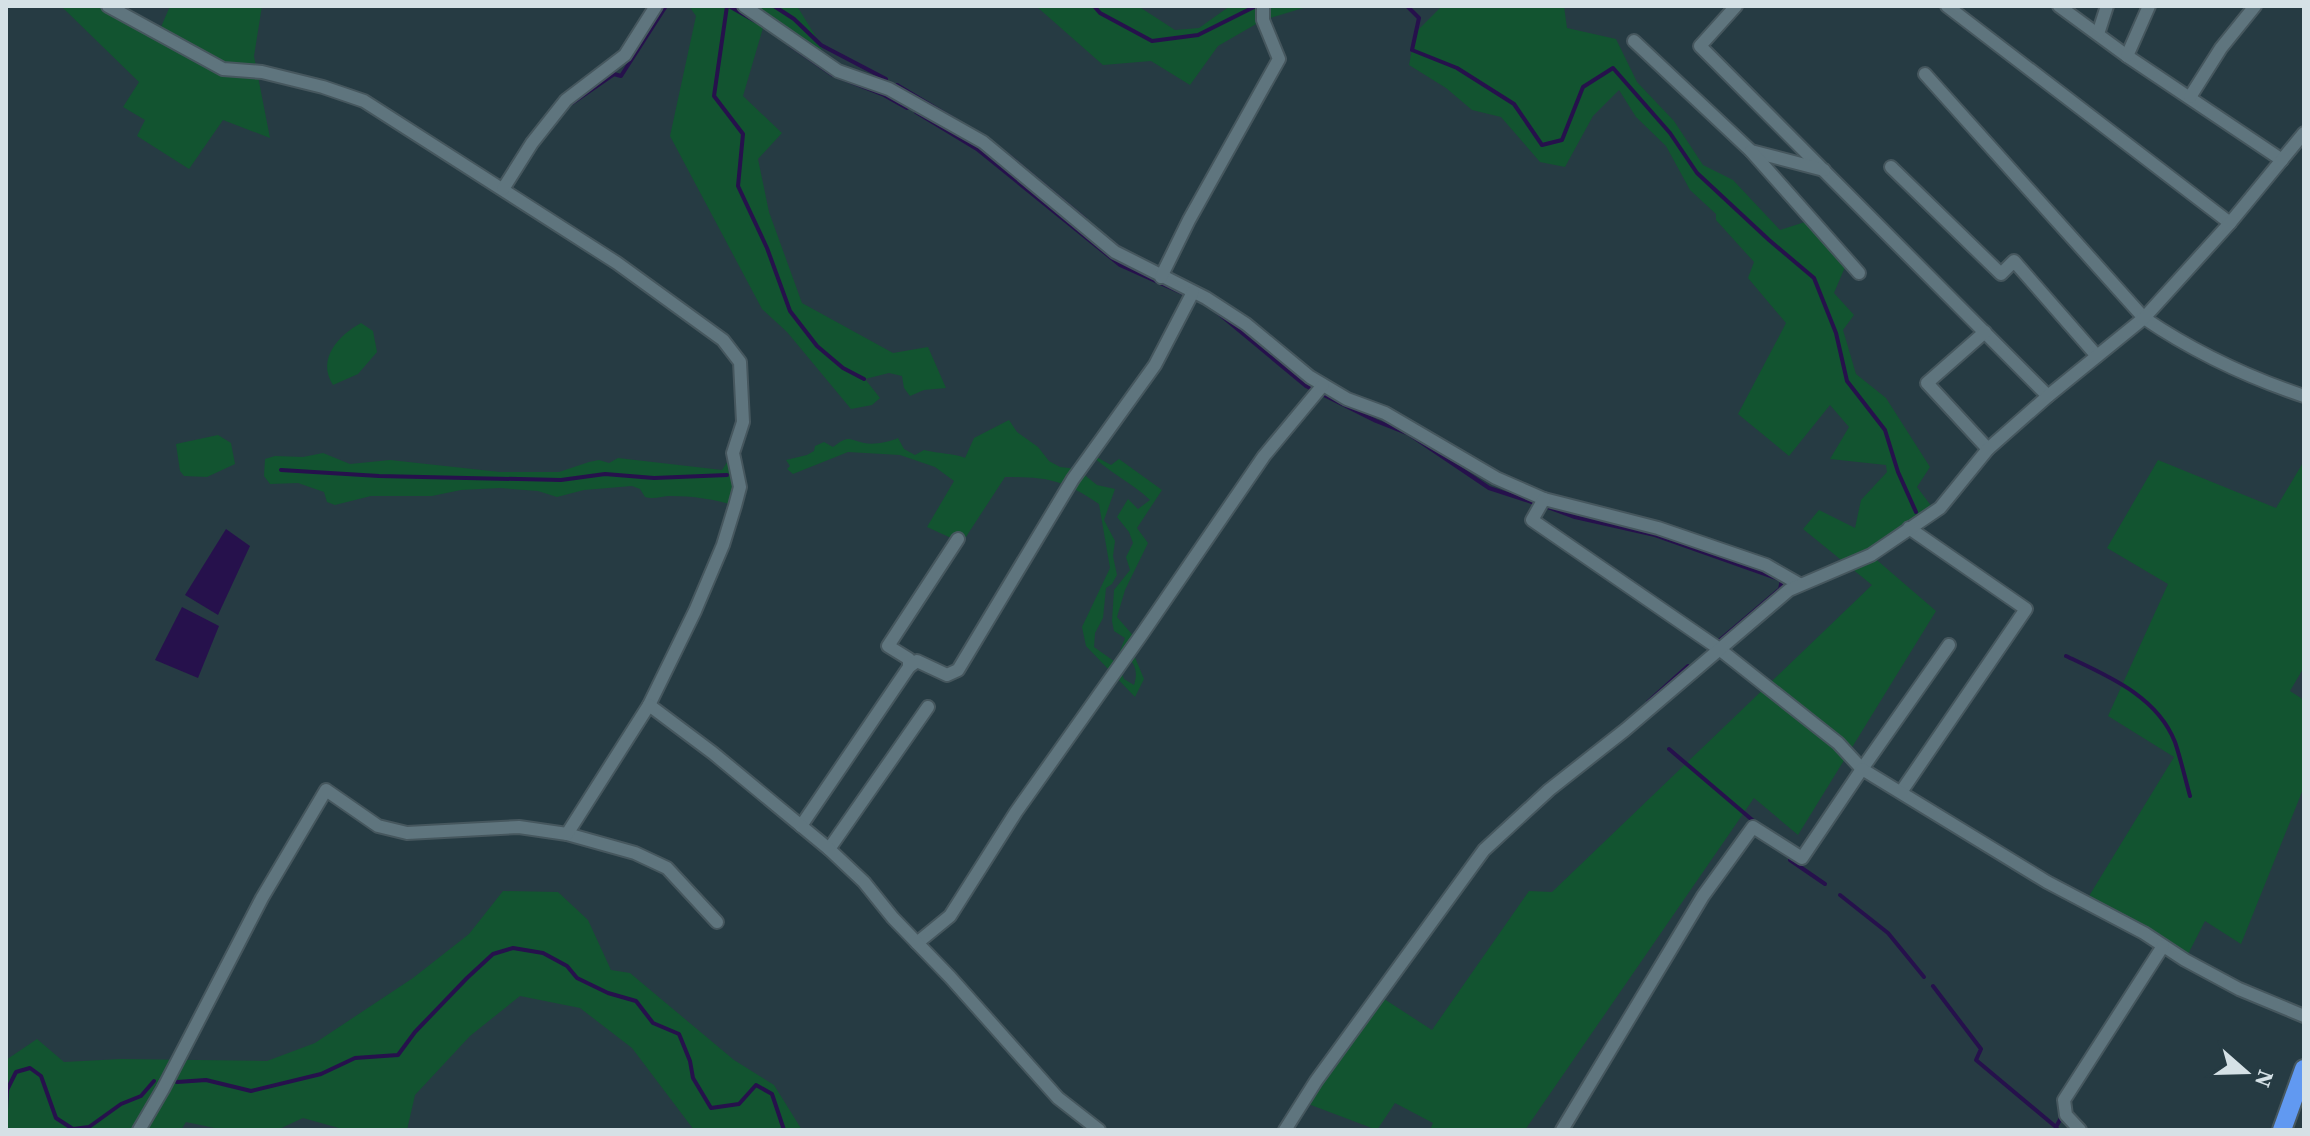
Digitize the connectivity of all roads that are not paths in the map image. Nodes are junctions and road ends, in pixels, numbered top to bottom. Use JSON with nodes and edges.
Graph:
{"nodes":[{"id":1,"x":108,"y":6,"type":"edge"},
{"id":2,"x":656,"y":6,"type":"edge"},
{"id":3,"x":744,"y":6,"type":"edge"},
{"id":4,"x":1263,"y":6,"type":"edge"},
{"id":5,"x":1736,"y":6,"type":"edge"},
{"id":6,"x":1947,"y":6,"type":"edge"},
{"id":7,"x":2059,"y":6,"type":"edge"},
{"id":8,"x":2107,"y":6,"type":"edge"},
{"id":9,"x":2149,"y":6,"type":"edge"},
{"id":10,"x":2255,"y":6,"type":"edge"},
{"id":11,"x":2098,"y":34,"type":"junction"},
{"id":12,"x":1634,"y":41,"type":"dead end"},
{"id":13,"x":2127,"y":56,"type":"junction"},
{"id":14,"x":1925,"y":74,"type":"dead end"},
{"id":15,"x":2190,"y":97,"type":"junction"},
{"id":16,"x":2304,"y":133,"type":"edge"},
{"id":17,"x":1751,"y":151,"type":"junction"},
{"id":18,"x":2282,"y":160,"type":"junction"},
{"id":19,"x":1891,"y":167,"type":"dead end"},
{"id":20,"x":1827,"y":171,"type":"junction"},
{"id":21,"x":503,"y":189,"type":"junction"},
{"id":22,"x":2230,"y":223,"type":"junction"},
{"id":23,"x":1859,"y":273,"type":"dead end"},
{"id":24,"x":1161,"y":277,"type":"junction"},
{"id":25,"x":1193,"y":292,"type":"junction"},
{"id":26,"x":2144,"y":318,"type":"junction"},
{"id":27,"x":1985,"y":332,"type":"junction"},
{"id":28,"x":2097,"y":356,"type":"junction"},
{"id":29,"x":1323,"y":385,"type":"junction"},
{"id":30,"x":2048,"y":396,"type":"junction"},
{"id":31,"x":2304,"y":396,"type":"edge"},
{"id":32,"x":1988,"y":449,"type":"junction"},
{"id":33,"x":1544,"y":499,"type":"junction"},
{"id":34,"x":1909,"y":528,"type":"junction"},
{"id":35,"x":958,"y":539,"type":"dead end"},
{"id":36,"x":1799,"y":584,"type":"junction"},
{"id":37,"x":1949,"y":645,"type":"dead end"},
{"id":38,"x":1718,"y":648,"type":"junction"},
{"id":39,"x":909,"y":667,"type":"junction"},
{"id":40,"x":649,"y":705,"type":"junction"},
{"id":41,"x":928,"y":707,"type":"dead end"},
{"id":42,"x":1862,"y":769,"type":"junction"},
{"id":43,"x":1901,"y":792,"type":"junction"},
{"id":44,"x":801,"y":826,"type":"junction"},
{"id":45,"x":567,"y":834,"type":"junction"},
{"id":46,"x":829,"y":849,"type":"junction"},
{"id":47,"x":717,"y":922,"type":"dead end"},
{"id":48,"x":917,"y":943,"type":"junction"},
{"id":49,"x":2163,"y":946,"type":"junction"},
{"id":50,"x":2304,"y":1016,"type":"edge"},
{"id":51,"x":2304,"y":1069,"type":"edge"},
{"id":52,"x":139,"y":1130,"type":"edge"},
{"id":53,"x":1099,"y":1130,"type":"edge"},
{"id":54,"x":1285,"y":1130,"type":"edge"},
{"id":55,"x":1562,"y":1130,"type":"edge"},
{"id":56,"x":2080,"y":1130,"type":"edge"},
{"id":57,"x":2282,"y":1130,"type":"edge"}],
"edges":[{"from":1,"to":21,"type":"street"},
{"from":2,"to":21,"type":"street"},
{"from":3,"to":24,"type":"street"},
{"from":4,"to":24,"type":"street"},
{"from":5,"to":20,"type":"street"},
{"from":6,"to":22,"type":"street"},
{"from":7,"to":11,"type":"street"},
{"from":8,"to":11,"type":"street"},
{"from":9,"to":13,"type":"street"},
{"from":10,"to":15,"type":"street"},
{"from":11,"to":13,"type":"street"},
{"from":12,"to":17,"type":"street"},
{"from":13,"to":15,"type":"street"},
{"from":14,"to":26,"type":"street"},
{"from":15,"to":18,"type":"street"},
{"from":16,"to":18,"type":"street"},
{"from":17,"to":20,"type":"street"},
{"from":17,"to":23,"type":"street"},
{"from":18,"to":22,"type":"street"},
{"from":19,"to":28,"type":"street"},
{"from":20,"to":27,"type":"street"},
{"from":21,"to":40,"type":"street"},
{"from":22,"to":26,"type":"street"},
{"from":24,"to":25,"type":"street"},
{"from":25,"to":29,"type":"street"},
{"from":25,"to":39,"type":"street"},
{"from":26,"to":28,"type":"street"},
{"from":26,"to":31,"type":"street"},
{"from":27,"to":30,"type":"street"},
{"from":27,"to":32,"type":"street"},
{"from":28,"to":30,"type":"street"},
{"from":29,"to":33,"type":"street"},
{"from":29,"to":48,"type":"street"},
{"from":30,"to":32,"type":"street"},
{"from":32,"to":34,"type":"street"},
{"from":33,"to":36,"type":"street"},
{"from":33,"to":38,"type":"street"},
{"from":34,"to":36,"type":"street"},
{"from":34,"to":43,"type":"street"},
{"from":35,"to":39,"type":"street"},
{"from":36,"to":38,"type":"street"},
{"from":37,"to":42,"type":"street"},
{"from":38,"to":42,"type":"street"},
{"from":38,"to":54,"type":"street"},
{"from":39,"to":44,"type":"street"},
{"from":40,"to":44,"type":"street"},
{"from":40,"to":45,"type":"street"},
{"from":41,"to":46,"type":"street"},
{"from":42,"to":43,"type":"street"},
{"from":42,"to":55,"type":"street"},
{"from":43,"to":49,"type":"street"},
{"from":44,"to":46,"type":"street"},
{"from":45,"to":47,"type":"street"},
{"from":45,"to":52,"type":"street"},
{"from":46,"to":48,"type":"street"},
{"from":48,"to":53,"type":"street"},
{"from":49,"to":50,"type":"street"},
{"from":49,"to":56,"type":"street"},
{"from":51,"to":57,"type":"highway"}]}
